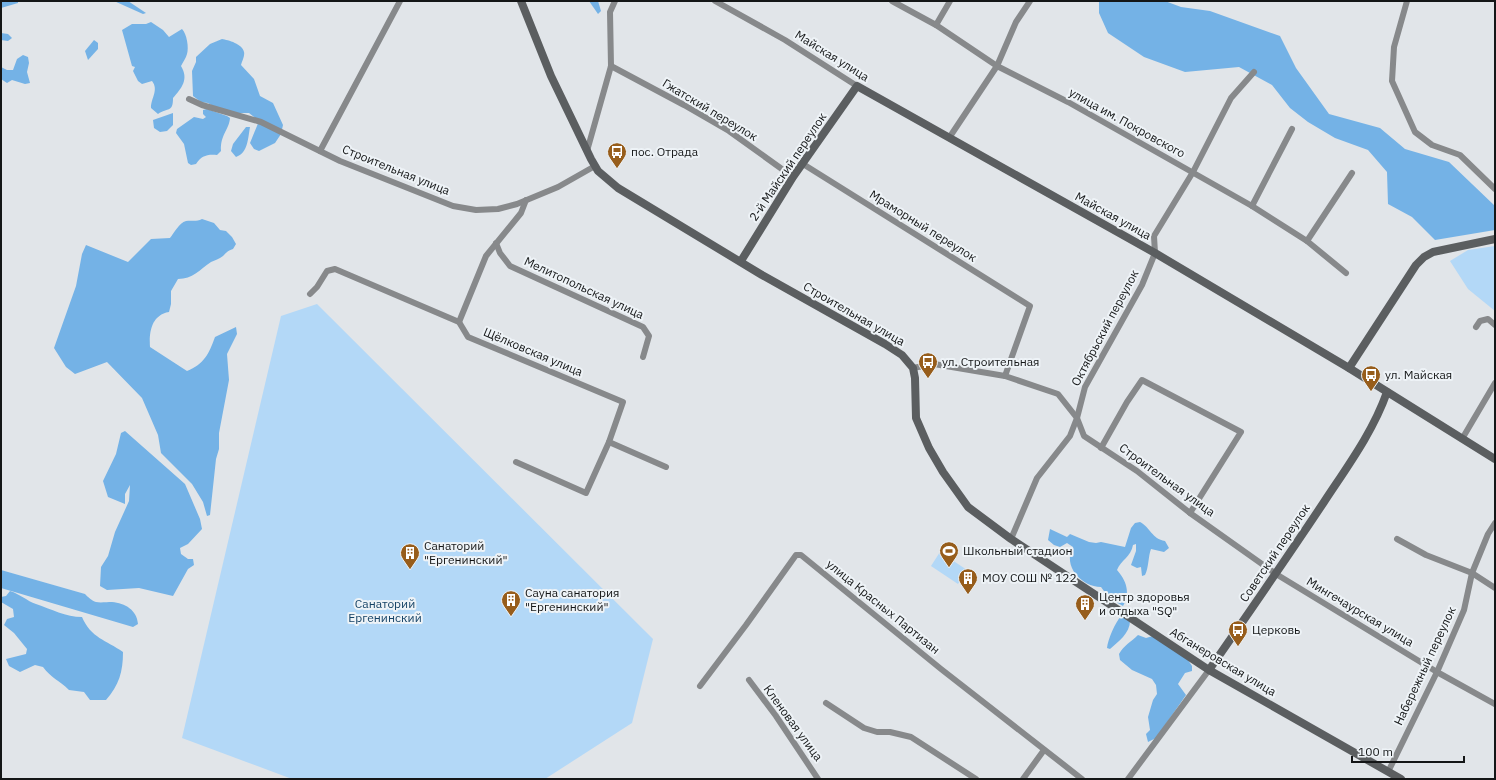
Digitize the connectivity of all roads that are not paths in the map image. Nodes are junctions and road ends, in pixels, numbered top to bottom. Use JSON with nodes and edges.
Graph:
{"nodes":[{"id":1,"x":400,"y":1,"type":"edge"},
{"id":2,"x":521,"y":1,"type":"edge"},
{"id":3,"x":615,"y":1,"type":"edge"},
{"id":4,"x":716,"y":1,"type":"edge"},
{"id":5,"x":892,"y":1,"type":"edge"},
{"id":6,"x":950,"y":1,"type":"edge"},
{"id":7,"x":1030,"y":1,"type":"edge"},
{"id":8,"x":1407,"y":1,"type":"edge"},
{"id":9,"x":936,"y":25,"type":"junction"},
{"id":10,"x":611,"y":66,"type":"junction"},
{"id":11,"x":997,"y":66,"type":"junction"},
{"id":12,"x":1254,"y":72,"type":"dead end"},
{"id":13,"x":857,"y":86,"type":"junction"},
{"id":14,"x":189,"y":99,"type":"dead end"},
{"id":15,"x":1292,"y":129,"type":"dead end"},
{"id":16,"x":949,"y":138,"type":"junction"},
{"id":17,"x":587,"y":150,"type":"junction"},
{"id":18,"x":320,"y":151,"type":"junction"},
{"id":19,"x":803,"y":164,"type":"junction"},
{"id":20,"x":595,"y":166,"type":"junction"},
{"id":21,"x":1194,"y":171,"type":"junction"},
{"id":22,"x":1352,"y":173,"type":"dead end"},
{"id":23,"x":793,"y":177,"type":"junction"},
{"id":24,"x":1495,"y":188,"type":"edge"},
{"id":25,"x":526,"y":200,"type":"junction"},
{"id":26,"x":1252,"y":206,"type":"junction"},
{"id":27,"x":1495,"y":239,"type":"edge"},
{"id":28,"x":1307,"y":241,"type":"junction"},
{"id":29,"x":496,"y":243,"type":"junction"},
{"id":30,"x":1155,"y":253,"type":"junction"},
{"id":31,"x":741,"y":261,"type":"junction"},
{"id":32,"x":1346,"y":273,"type":"dead end"},
{"id":33,"x":310,"y":294,"type":"dead end"},
{"id":34,"x":458,"y":322,"type":"junction"},
{"id":35,"x":1495,"y":324,"type":"edge"},
{"id":36,"x":1476,"y":327,"type":"dead end"},
{"id":37,"x":643,"y":357,"type":"dead end"},
{"id":38,"x":913,"y":368,"type":"junction"},
{"id":39,"x":1349,"y":368,"type":"junction"},
{"id":40,"x":1005,"y":376,"type":"junction"},
{"id":41,"x":1495,"y":383,"type":"edge"},
{"id":42,"x":1387,"y":392,"type":"junction"},
{"id":43,"x":1077,"y":418,"type":"junction"},
{"id":44,"x":1462,"y":439,"type":"junction"},
{"id":45,"x":609,"y":442,"type":"junction"},
{"id":46,"x":1101,"y":448,"type":"junction"},
{"id":47,"x":1495,"y":459,"type":"edge"},
{"id":48,"x":516,"y":462,"type":"dead end"},
{"id":49,"x":666,"y":467,"type":"dead end"},
{"id":50,"x":1190,"y":513,"type":"junction"},
{"id":51,"x":1495,"y":523,"type":"edge"},
{"id":52,"x":1011,"y":539,"type":"junction"},
{"id":53,"x":1397,"y":539,"type":"dead end"},
{"id":54,"x":1472,"y":573,"type":"junction"},
{"id":55,"x":1276,"y":574,"type":"junction"},
{"id":56,"x":1495,"y":588,"type":"edge"},
{"id":57,"x":1209,"y":670,"type":"junction"},
{"id":58,"x":1437,"y":672,"type":"junction"},
{"id":59,"x":749,"y":680,"type":"dead end"},
{"id":60,"x":700,"y":686,"type":"dead end"},
{"id":61,"x":826,"y":703,"type":"dead end"},
{"id":62,"x":1495,"y":704,"type":"edge"},
{"id":63,"x":1044,"y":750,"type":"junction"},
{"id":64,"x":1388,"y":772,"type":"junction"},
{"id":65,"x":818,"y":779,"type":"edge"},
{"id":66,"x":976,"y":779,"type":"edge"},
{"id":67,"x":1023,"y":779,"type":"edge"},
{"id":68,"x":1082,"y":779,"type":"edge"},
{"id":69,"x":1128,"y":779,"type":"edge"},
{"id":70,"x":1400,"y":779,"type":"edge"}],
"edges":[{"from":1,"to":18,"type":"street"},
{"from":2,"to":17,"type":"street","name":"Строительная улица"},
{"from":3,"to":10,"type":"street"},
{"from":4,"to":13,"type":"street","name":"Майская улица"},
{"from":5,"to":9,"type":"street","name":"улица им. Покровского"},
{"from":6,"to":9,"type":"street"},
{"from":7,"to":11,"type":"street"},
{"from":8,"to":24,"type":"street"},
{"from":9,"to":11,"type":"street","name":"улица им. Покровского"},
{"from":10,"to":17,"type":"street"},
{"from":10,"to":23,"type":"street","name":"Гжатский переулок"},
{"from":11,"to":16,"type":"street"},
{"from":11,"to":21,"type":"street","name":"улица им. Покровского"},
{"from":12,"to":21,"type":"street","name":"Октябрьский переулок"},
{"from":13,"to":16,"type":"street","name":"Майская улица"},
{"from":13,"to":19,"type":"street","name":"2-й Майский переулок"},
{"from":14,"to":18,"type":"street","name":"Строительная улица"},
{"from":15,"to":26,"type":"street"},
{"from":16,"to":30,"type":"street","name":"Майская улица"},
{"from":17,"to":20,"type":"street","name":"Строительная улица"},
{"from":18,"to":25,"type":"street","name":"Строительная улица"},
{"from":19,"to":23,"type":"street","name":"2-й Майский переулок"},
{"from":19,"to":40,"type":"street","name":"Мраморный переулок"},
{"from":20,"to":25,"type":"street","name":"Строительная улица"},
{"from":20,"to":31,"type":"street","name":"Строительная улица"},
{"from":21,"to":26,"type":"street","name":"улица им. Покровского"},
{"from":21,"to":30,"type":"street","name":"Октябрьский переулок"},
{"from":22,"to":28,"type":"street"},
{"from":23,"to":31,"type":"street","name":"2-й Майский переулок"},
{"from":25,"to":29,"type":"street"},
{"from":26,"to":28,"type":"street","name":"улица им. Покровского"},
{"from":27,"to":39,"type":"street"},
{"from":28,"to":32,"type":"street","name":"улица им. Покровского"},
{"from":29,"to":34,"type":"street"},
{"from":29,"to":37,"type":"street","name":"Мелитопольская улица"},
{"from":30,"to":39,"type":"street","name":"Майская улица"},
{"from":30,"to":43,"type":"street","name":"Октябрьский переулок"},
{"from":31,"to":38,"type":"street","name":"Строительная улица"},
{"from":33,"to":34,"type":"street","name":"Щёлковская улица"},
{"from":34,"to":45,"type":"street","name":"Щёлковская улица"},
{"from":35,"to":36,"type":"street"},
{"from":38,"to":40,"type":"street","name":"Строительная улица"},
{"from":38,"to":52,"type":"street","name":"Абганеровская улица"},
{"from":39,"to":42,"type":"street","name":"Майская улица"},
{"from":40,"to":43,"type":"street","name":"Строительная улица"},
{"from":41,"to":44,"type":"street"},
{"from":42,"to":44,"type":"street","name":"Майская улица"},
{"from":42,"to":55,"type":"street","name":"Советский переулок"},
{"from":43,"to":46,"type":"street","name":"Строительная улица"},
{"from":43,"to":52,"type":"street","name":"Октябрьский переулок"},
{"from":44,"to":47,"type":"street","name":"Майская улица"},
{"from":45,"to":48,"type":"street"},
{"from":45,"to":49,"type":"street"},
{"from":46,"to":50,"type":"street","name":"Строительная улица"},
{"from":46,"to":50,"type":"street"},
{"from":50,"to":55,"type":"street","name":"Строительная улица"},
{"from":51,"to":54,"type":"street","name":"Набережный переулок"},
{"from":52,"to":57,"type":"street","name":"Абганеровская улица"},
{"from":53,"to":54,"type":"street"},
{"from":54,"to":56,"type":"street"},
{"from":54,"to":58,"type":"street","name":"Набережный переулок"},
{"from":55,"to":57,"type":"street","name":"Советский переулок"},
{"from":55,"to":58,"type":"street","name":"Мингечаурская улица"},
{"from":57,"to":64,"type":"street","name":"Абганеровская улица"},
{"from":57,"to":69,"type":"street","name":"Советский переулок"},
{"from":58,"to":62,"type":"street","name":"Мингечаурская улица"},
{"from":58,"to":64,"type":"street","name":"Набережный переулок"},
{"from":59,"to":65,"type":"street","name":"Кленовая улица"},
{"from":60,"to":63,"type":"street","name":"улица Красных Партизан"},
{"from":61,"to":66,"type":"street"},
{"from":63,"to":67,"type":"street"},
{"from":63,"to":68,"type":"street","name":"улица Красных Партизан"},
{"from":64,"to":70,"type":"street","name":"Абганеровская улица"}]}
